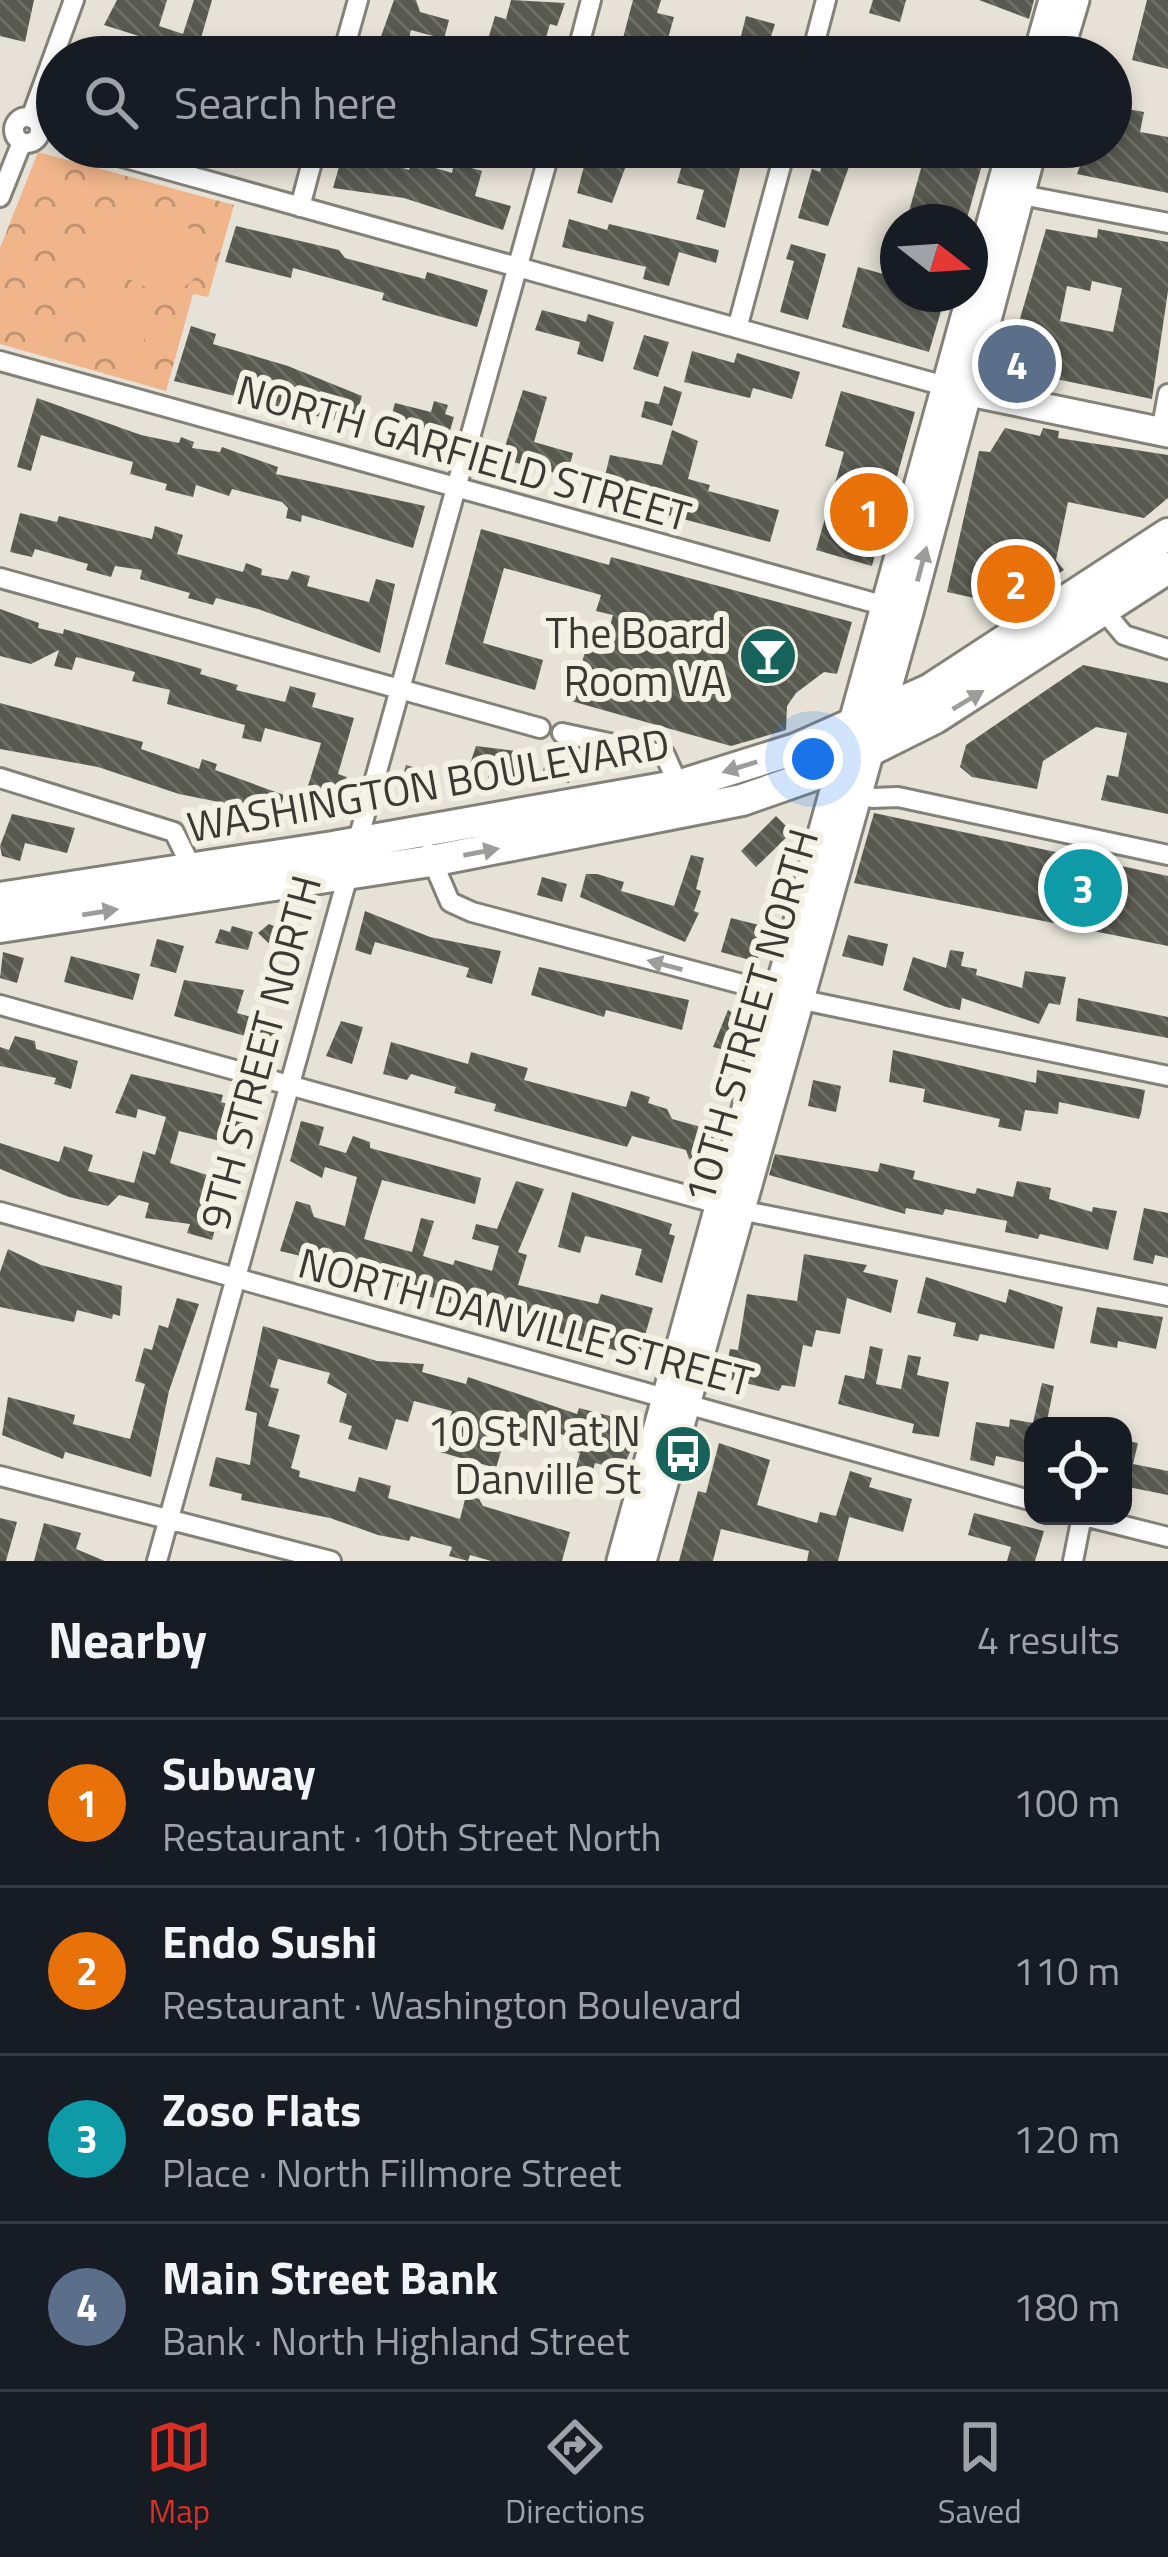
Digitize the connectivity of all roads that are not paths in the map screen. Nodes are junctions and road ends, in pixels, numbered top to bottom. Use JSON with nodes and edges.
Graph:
{"nodes":[{"id":1,"x":74,"y":0,"type":"edge"},
{"id":2,"x":358,"y":0,"type":"edge"},
{"id":3,"x":592,"y":0,"type":"edge"},
{"id":4,"x":826,"y":0,"type":"edge"},
{"id":5,"x":1053,"y":0,"type":"edge"},
{"id":6,"x":1075,"y":0,"type":"edge"},
{"id":7,"x":61,"y":36,"type":"edge"},
{"id":8,"x":348,"y":36,"type":"edge"},
{"id":9,"x":582,"y":36,"type":"edge"},
{"id":10,"x":817,"y":36,"type":"edge"},
{"id":11,"x":1043,"y":36,"type":"edge"},
{"id":12,"x":1064,"y":36,"type":"edge"},
{"id":13,"x":27,"y":130,"type":"edge"},
{"id":14,"x":161,"y":168,"type":"edge"},
{"id":15,"x":310,"y":168,"type":"edge"},
{"id":16,"x":545,"y":168,"type":"edge"},
{"id":17,"x":780,"y":168,"type":"edge"},
{"id":18,"x":1011,"y":168,"type":"edge"},
{"id":19,"x":1022,"y":168,"type":"edge"},
{"id":20,"x":1010,"y":193,"type":"junction"},
{"id":21,"x":0,"y":197,"type":"edge"},
{"id":22,"x":300,"y":207,"type":"junction"},
{"id":23,"x":1168,"y":223,"type":"edge"},
{"id":24,"x":518,"y":268,"type":"junction"},
{"id":25,"x":738,"y":325,"type":"junction"},
{"id":26,"x":0,"y":361,"type":"edge"},
{"id":27,"x":956,"y":389,"type":"junction"},
{"id":28,"x":1168,"y":394,"type":"edge"},
{"id":29,"x":1164,"y":433,"type":"edge"},
{"id":30,"x":458,"y":488,"type":"junction"},
{"id":31,"x":1168,"y":534,"type":"edge"},
{"id":32,"x":1168,"y":568,"type":"edge"},
{"id":33,"x":0,"y":578,"type":"edge"},
{"id":34,"x":1084,"y":588,"type":"junction"},
{"id":35,"x":896,"y":609,"type":"junction"},
{"id":36,"x":1105,"y":613,"type":"junction"},
{"id":37,"x":1168,"y":649,"type":"edge"},
{"id":38,"x":399,"y":690,"type":"junction"},
{"id":39,"x":540,"y":728,"type":"dead end"},
{"id":40,"x":562,"y":733,"type":"dead end"},
{"id":41,"x":857,"y":751,"type":"junction"},
{"id":42,"x":0,"y":778,"type":"edge"},
{"id":43,"x":681,"y":800,"type":"junction"},
{"id":44,"x":355,"y":842,"type":"junction"},
{"id":45,"x":428,"y":846,"type":"junction"},
{"id":46,"x":1168,"y":855,"type":"edge"},
{"id":47,"x":345,"y":873,"type":"junction"},
{"id":48,"x":197,"y":882,"type":"junction"},
{"id":49,"x":0,"y":898,"type":"edge"},
{"id":50,"x":0,"y":927,"type":"edge"},
{"id":51,"x":788,"y":997,"type":"junction"},
{"id":52,"x":0,"y":1005,"type":"edge"},
{"id":53,"x":1168,"y":1076,"type":"edge"},
{"id":54,"x":287,"y":1084,"type":"junction"},
{"id":55,"x":729,"y":1207,"type":"junction"},
{"id":56,"x":0,"y":1212,"type":"edge"},
{"id":57,"x":235,"y":1279,"type":"junction"},
{"id":58,"x":1168,"y":1296,"type":"edge"},
{"id":59,"x":676,"y":1399,"type":"junction"},
{"id":60,"x":0,"y":1476,"type":"edge"},
{"id":61,"x":1024,"y":1498,"type":"edge"},
{"id":62,"x":168,"y":1519,"type":"junction"},
{"id":63,"x":1081,"y":1525,"type":"edge"},
{"id":64,"x":1119,"y":1525,"type":"edge"},
{"id":65,"x":1166,"y":1537,"type":"edge"},
{"id":66,"x":157,"y":1561,"type":"edge"},
{"id":67,"x":331,"y":1561,"type":"edge"},
{"id":68,"x":620,"y":1561,"type":"edge"},
{"id":69,"x":642,"y":1561,"type":"edge"},
{"id":70,"x":1072,"y":1561,"type":"edge"}],
"edges":[{"from":1,"to":7,"type":"street"},
{"from":2,"to":8,"type":"street"},
{"from":3,"to":9,"type":"street"},
{"from":4,"to":10,"type":"street"},
{"from":5,"to":11,"type":"main road"},
{"from":6,"to":12,"type":"main road"},
{"from":13,"to":21,"type":"street"},
{"from":14,"to":22,"type":"street"},
{"from":15,"to":22,"type":"street"},
{"from":16,"to":24,"type":"street","name":"9TH STREET NORTH"},
{"from":17,"to":25,"type":"street"},
{"from":18,"to":20,"type":"main road","name":"10TH STREET NORTH"},
{"from":19,"to":20,"type":"main road","name":"10TH STREET NORTH"},
{"from":20,"to":23,"type":"street"},
{"from":20,"to":27,"type":"main road","name":"10TH STREET NORTH"},
{"from":22,"to":24,"type":"street"},
{"from":24,"to":25,"type":"street"},
{"from":24,"to":30,"type":"street","name":"9TH STREET NORTH"},
{"from":25,"to":27,"type":"street"},
{"from":26,"to":30,"type":"street","name":"NORTH GARFIELD STREET"},
{"from":27,"to":29,"type":"main road"},
{"from":27,"to":35,"type":"main road","name":"10TH STREET NORTH"},
{"from":28,"to":29,"type":"street"},
{"from":30,"to":35,"type":"street","name":"NORTH GARFIELD STREET"},
{"from":30,"to":38,"type":"street","name":"9TH STREET NORTH"},
{"from":31,"to":34,"type":"main road","name":"WASHINGTON BOULEVARD"},
{"from":32,"to":36,"type":"main road","name":"WASHINGTON BOULEVARD"},
{"from":33,"to":38,"type":"street"},
{"from":34,"to":36,"type":"street"},
{"from":34,"to":41,"type":"main road","name":"WASHINGTON BOULEVARD"},
{"from":35,"to":41,"type":"main road","name":"10TH STREET NORTH"},
{"from":36,"to":37,"type":"street"},
{"from":41,"to":36,"type":"main road","name":"WASHINGTON BOULEVARD","one_way":true},
{"from":38,"to":39,"type":"street"},
{"from":38,"to":44,"type":"street","name":"9TH STREET NORTH"},
{"from":40,"to":43,"type":"street"},
{"from":41,"to":43,"type":"main road","name":"WASHINGTON BOULEVARD"},
{"from":41,"to":46,"type":"street"},
{"from":41,"to":51,"type":"main road","name":"10TH STREET NORTH"},
{"from":42,"to":48,"type":"street"},
{"from":43,"to":45,"type":"main road","name":"WASHINGTON BOULEVARD"},
{"from":44,"to":45,"type":"main road","name":"WASHINGTON BOULEVARD"},
{"from":44,"to":47,"type":"street","name":"9TH STREET NORTH"},
{"from":44,"to":48,"type":"main road","name":"WASHINGTON BOULEVARD"},
{"from":45,"to":47,"type":"main road","name":"WASHINGTON BOULEVARD"},
{"from":51,"to":45,"type":"street","one_way":true},
{"from":47,"to":48,"type":"main road","name":"WASHINGTON BOULEVARD"},
{"from":47,"to":54,"type":"street","name":"9TH STREET NORTH"},
{"from":48,"to":49,"type":"main road","name":"WASHINGTON BOULEVARD"},
{"from":50,"to":48,"type":"main road","name":"WASHINGTON BOULEVARD","one_way":true},
{"from":51,"to":53,"type":"street"},
{"from":51,"to":55,"type":"main road","name":"10TH STREET NORTH"},
{"from":52,"to":54,"type":"street"},
{"from":54,"to":55,"type":"street"},
{"from":54,"to":57,"type":"street","name":"9TH STREET NORTH"},
{"from":55,"to":58,"type":"street"},
{"from":55,"to":59,"type":"main road","name":"10TH STREET NORTH"},
{"from":56,"to":57,"type":"street","name":"NORTH DANVILLE STREET"},
{"from":57,"to":59,"type":"street","name":"NORTH DANVILLE STREET"},
{"from":57,"to":62,"type":"street","name":"9TH STREET NORTH"},
{"from":59,"to":61,"type":"street","name":"NORTH DANVILLE STREET"},
{"from":59,"to":68,"type":"main road","name":"10TH STREET NORTH"},
{"from":59,"to":69,"type":"main road","name":"10TH STREET NORTH"},
{"from":60,"to":62,"type":"street"},
{"from":62,"to":66,"type":"street","name":"9TH STREET NORTH"},
{"from":62,"to":67,"type":"street"},
{"from":63,"to":70,"type":"street"},
{"from":64,"to":65,"type":"street"}]}
